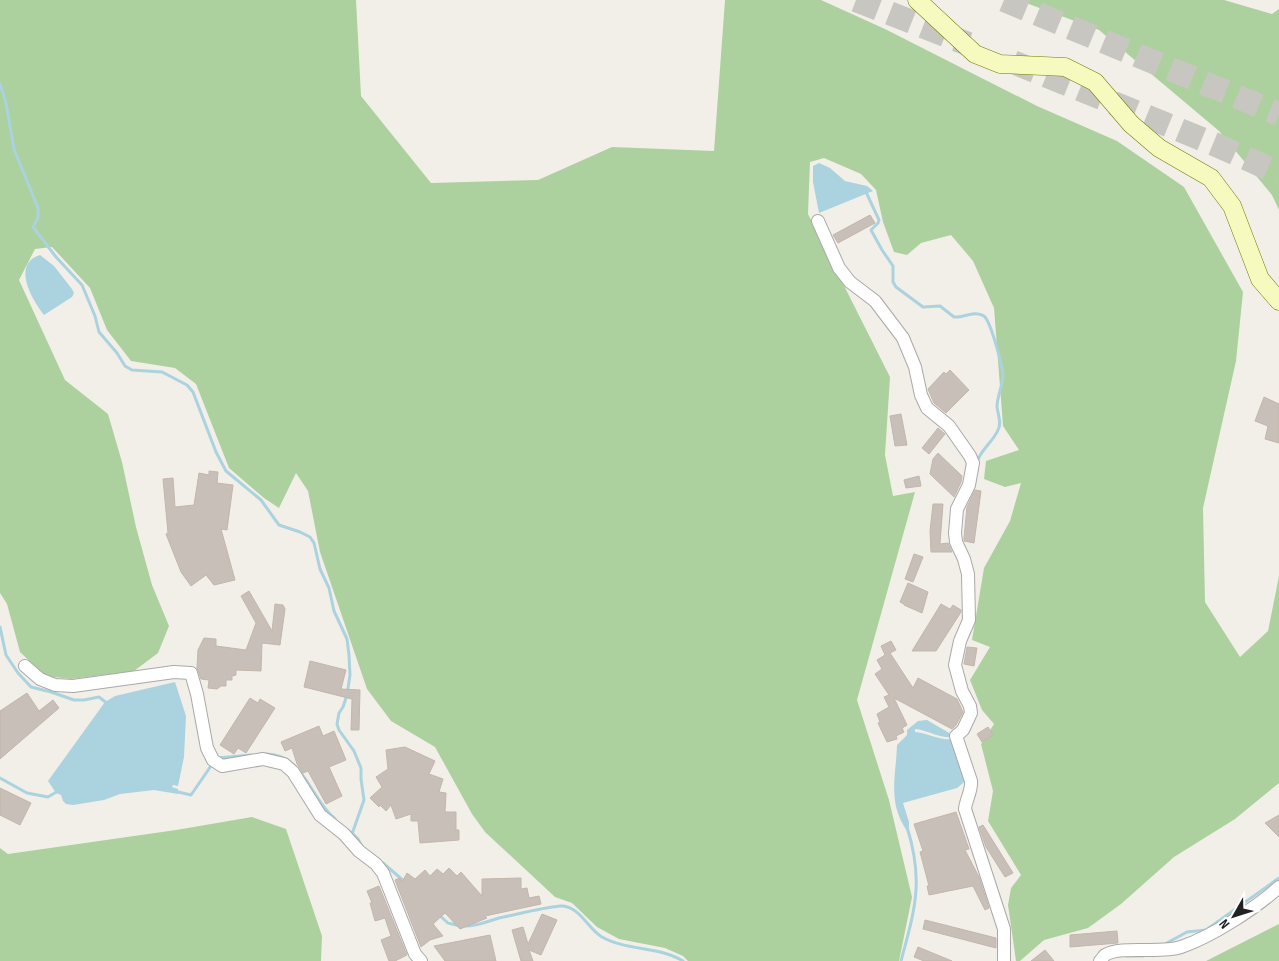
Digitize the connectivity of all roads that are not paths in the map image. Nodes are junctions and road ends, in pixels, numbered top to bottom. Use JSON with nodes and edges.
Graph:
{"nodes":[{"id":1,"x":917,"y":0,"type":"edge"},
{"id":2,"x":818,"y":221,"type":"dead end"},
{"id":3,"x":1279,"y":300,"type":"edge"},
{"id":4,"x":24,"y":666,"type":"dead end"},
{"id":5,"x":1279,"y":887,"type":"edge"},
{"id":6,"x":421,"y":961,"type":"edge"},
{"id":7,"x":1004,"y":961,"type":"edge"},
{"id":8,"x":1100,"y":961,"type":"edge"}],
"edges":[{"from":1,"to":3,"type":"street"},
{"from":2,"to":7,"type":"street"},
{"from":4,"to":6,"type":"street"},
{"from":5,"to":8,"type":"street"}]}
